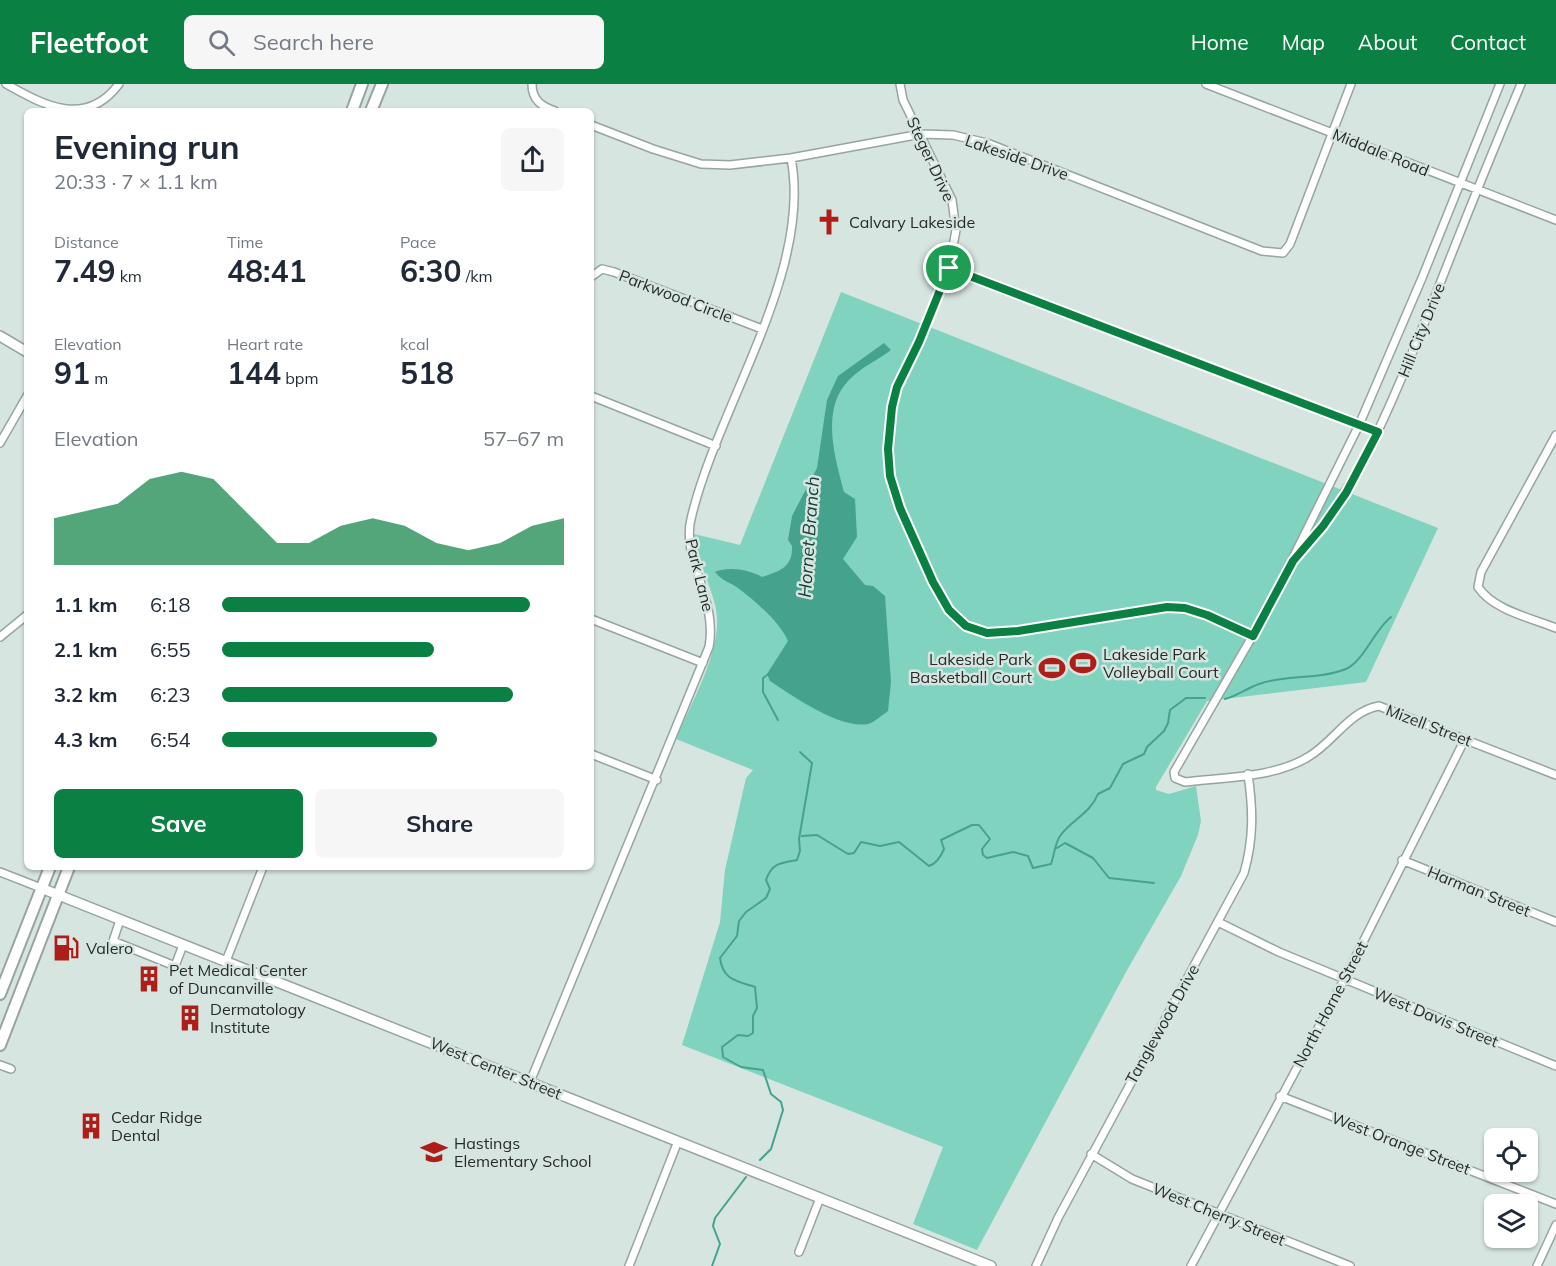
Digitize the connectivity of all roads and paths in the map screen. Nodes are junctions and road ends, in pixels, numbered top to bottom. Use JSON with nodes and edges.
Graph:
{"nodes":[{"id":1,"x":6,"y":84,"type":"edge"},
{"id":2,"x":119,"y":84,"type":"edge"},
{"id":3,"x":362,"y":84,"type":"edge"},
{"id":4,"x":382,"y":84,"type":"edge"},
{"id":5,"x":532,"y":84,"type":"edge"},
{"id":6,"x":900,"y":84,"type":"edge"},
{"id":7,"x":1206,"y":84,"type":"edge"},
{"id":8,"x":1351,"y":84,"type":"edge"},
{"id":9,"x":1500,"y":84,"type":"edge"},
{"id":10,"x":1521,"y":84,"type":"edge"},
{"id":11,"x":58,"y":108,"type":"edge"},
{"id":12,"x":89,"y":108,"type":"edge"},
{"id":13,"x":352,"y":108,"type":"edge"},
{"id":14,"x":372,"y":108,"type":"edge"},
{"id":15,"x":549,"y":108,"type":"edge"},
{"id":16,"x":594,"y":126,"type":"edge"},
{"id":17,"x":1331,"y":132,"type":"junction"},
{"id":18,"x":921,"y":134,"type":"junction"},
{"id":19,"x":791,"y":158,"type":"junction"},
{"id":20,"x":1459,"y":184,"type":"junction"},
{"id":21,"x":1477,"y":191,"type":"junction"},
{"id":22,"x":1556,"y":220,"type":"edge"},
{"id":23,"x":949,"y":268,"type":"junction"},
{"id":24,"x":594,"y":275,"type":"edge"},
{"id":25,"x":762,"y":329,"type":"junction"},
{"id":26,"x":0,"y":336,"type":"edge"},
{"id":27,"x":24,"y":350,"type":"edge"},
{"id":28,"x":594,"y":397,"type":"edge"},
{"id":29,"x":24,"y":401,"type":"edge"},
{"id":30,"x":1359,"y":425,"type":"junction"},
{"id":31,"x":1378,"y":432,"type":"junction"},
{"id":32,"x":1556,"y":435,"type":"edge"},
{"id":33,"x":0,"y":443,"type":"edge"},
{"id":34,"x":716,"y":446,"type":"junction"},
{"id":35,"x":1293,"y":561,"type":"junction"},
{"id":36,"x":24,"y":617,"type":"edge"},
{"id":37,"x":594,"y":620,"type":"edge"},
{"id":38,"x":1556,"y":628,"type":"edge"},
{"id":39,"x":1253,"y":636,"type":"junction"},
{"id":40,"x":0,"y":637,"type":"edge"},
{"id":41,"x":703,"y":663,"type":"junction"},
{"id":42,"x":1465,"y":739,"type":"junction"},
{"id":43,"x":594,"y":755,"type":"edge"},
{"id":44,"x":1248,"y":774,"type":"junction"},
{"id":45,"x":1556,"y":775,"type":"edge"},
{"id":46,"x":1175,"y":778,"type":"joint"},
{"id":47,"x":657,"y":780,"type":"junction"},
{"id":48,"x":1402,"y":860,"type":"junction"},
{"id":49,"x":49,"y":870,"type":"edge"},
{"id":50,"x":68,"y":870,"type":"edge"},
{"id":51,"x":262,"y":870,"type":"edge"},
{"id":52,"x":0,"y":872,"type":"edge"},
{"id":53,"x":41,"y":888,"type":"junction"},
{"id":54,"x":57,"y":896,"type":"junction"},
{"id":55,"x":120,"y":920,"type":"junction"},
{"id":56,"x":1218,"y":922,"type":"junction"},
{"id":57,"x":1556,"y":922,"type":"edge"},
{"id":58,"x":183,"y":945,"type":"junction"},
{"id":59,"x":226,"y":961,"type":"junction"},
{"id":60,"x":1344,"y":980,"type":"junction"},
{"id":61,"x":0,"y":994,"type":"edge"},
{"id":62,"x":0,"y":1045,"type":"edge"},
{"id":63,"x":0,"y":1065,"type":"edge"},
{"id":64,"x":1556,"y":1066,"type":"edge"},
{"id":65,"x":10,"y":1069,"type":"dead end"},
{"id":66,"x":530,"y":1082,"type":"junction"},
{"id":67,"x":1280,"y":1096,"type":"junction"},
{"id":68,"x":678,"y":1141,"type":"junction"},
{"id":69,"x":1092,"y":1154,"type":"junction"},
{"id":70,"x":820,"y":1198,"type":"junction"},
{"id":71,"x":1556,"y":1204,"type":"edge"},
{"id":72,"x":1217,"y":1213,"type":"junction"},
{"id":73,"x":1556,"y":1225,"type":"edge"},
{"id":74,"x":799,"y":1252,"type":"dead end"},
{"id":75,"x":629,"y":1266,"type":"edge"},
{"id":76,"x":991,"y":1266,"type":"edge"},
{"id":77,"x":1036,"y":1266,"type":"edge"},
{"id":78,"x":1191,"y":1266,"type":"edge"},
{"id":79,"x":1350,"y":1266,"type":"edge"},
{"id":80,"x":1537,"y":1266,"type":"edge"}],
"edges":[{"from":1,"to":11,"type":"street"},
{"from":2,"to":12,"type":"street"},
{"from":3,"to":13,"type":"main road"},
{"from":4,"to":14,"type":"main road"},
{"from":5,"to":15,"type":"street"},
{"from":6,"to":18,"type":"street","name":"Steger Drive"},
{"from":7,"to":17,"type":"street","name":"Middale Road"},
{"from":8,"to":17,"type":"street"},
{"from":9,"to":20,"type":"street","name":"Hill City Drive"},
{"from":10,"to":21,"type":"street","name":"Hill City Drive"},
{"from":16,"to":19,"type":"street","name":"Lakeside Drive"},
{"from":17,"to":18,"type":"street","name":"Lakeside Drive"},
{"from":17,"to":20,"type":"street","name":"Middale Road"},
{"from":18,"to":19,"type":"street","name":"Lakeside Drive"},
{"from":18,"to":23,"type":"street","name":"Steger Drive"},
{"from":19,"to":25,"type":"street","name":"Park Lane"},
{"from":20,"to":21,"type":"street","name":"Middale Road"},
{"from":20,"to":30,"type":"street","name":"Hill City Drive"},
{"from":21,"to":22,"type":"street","name":"Middale Road"},
{"from":21,"to":31,"type":"street","name":"Hill City Drive"},
{"from":23,"to":30,"type":"street"},
{"from":23,"to":39,"type":"street","name":"Steger Drive"},
{"from":24,"to":25,"type":"street","name":"Parkwood Circle"},
{"from":25,"to":34,"type":"street","name":"Park Lane"},
{"from":26,"to":27,"type":"street"},
{"from":28,"to":34,"type":"street"},
{"from":29,"to":33,"type":"street"},
{"from":30,"to":31,"type":"street"},
{"from":30,"to":35,"type":"street","name":"Hill City Drive"},
{"from":31,"to":35,"type":"street","name":"Hill City Drive"},
{"from":32,"to":38,"type":"street"},
{"from":34,"to":41,"type":"street","name":"Park Lane"},
{"from":35,"to":39,"type":"street","name":"Hill City Drive"},
{"from":36,"to":40,"type":"street"},
{"from":37,"to":41,"type":"street"},
{"from":39,"to":46,"type":"street","name":"Hill City Drive"},
{"from":41,"to":47,"type":"street","name":"Park Lane"},
{"from":42,"to":44,"type":"street","name":"Mizell Street"},
{"from":42,"to":45,"type":"street","name":"Mizell Street"},
{"from":42,"to":48,"type":"street","name":"North Horne Street"},
{"from":43,"to":47,"type":"street"},
{"from":44,"to":46,"type":"street","name":"Mizell Street"},
{"from":44,"to":56,"type":"street","name":"Tanglewood Drive"},
{"from":47,"to":66,"type":"street","name":"Park Lane"},
{"from":48,"to":57,"type":"street","name":"Harman Street"},
{"from":48,"to":60,"type":"street","name":"North Horne Street"},
{"from":49,"to":53,"type":"main road"},
{"from":50,"to":54,"type":"main road"},
{"from":51,"to":59,"type":"street"},
{"from":52,"to":53,"type":"street","name":"West Center Street"},
{"from":53,"to":54,"type":"street","name":"West Center Street"},
{"from":53,"to":61,"type":"main road"},
{"from":54,"to":55,"type":"street","name":"West Center Street"},
{"from":54,"to":62,"type":"main road"},
{"from":55,"to":58,"type":"street","name":"West Center Street"},
{"from":55,"to":58,"type":"street"},
{"from":56,"to":60,"type":"street","name":"West Davis Street"},
{"from":56,"to":69,"type":"street","name":"Tanglewood Drive"},
{"from":58,"to":59,"type":"street","name":"West Center Street"},
{"from":59,"to":66,"type":"street","name":"West Center Street"},
{"from":60,"to":64,"type":"street","name":"West Davis Street"},
{"from":60,"to":67,"type":"street","name":"North Horne Street"},
{"from":63,"to":65,"type":"street"},
{"from":66,"to":68,"type":"street","name":"West Center Street"},
{"from":67,"to":71,"type":"street","name":"West Orange Street"},
{"from":67,"to":72,"type":"street","name":"North Horne Street"},
{"from":68,"to":70,"type":"street","name":"West Center Street"},
{"from":68,"to":75,"type":"street"},
{"from":69,"to":72,"type":"street","name":"West Cherry Street"},
{"from":69,"to":77,"type":"street","name":"Tanglewood Drive"},
{"from":70,"to":74,"type":"street"},
{"from":70,"to":76,"type":"street","name":"West Center Street"},
{"from":72,"to":78,"type":"street","name":"North Horne Street"},
{"from":72,"to":79,"type":"street","name":"West Cherry Street"},
{"from":73,"to":80,"type":"street"}]}
